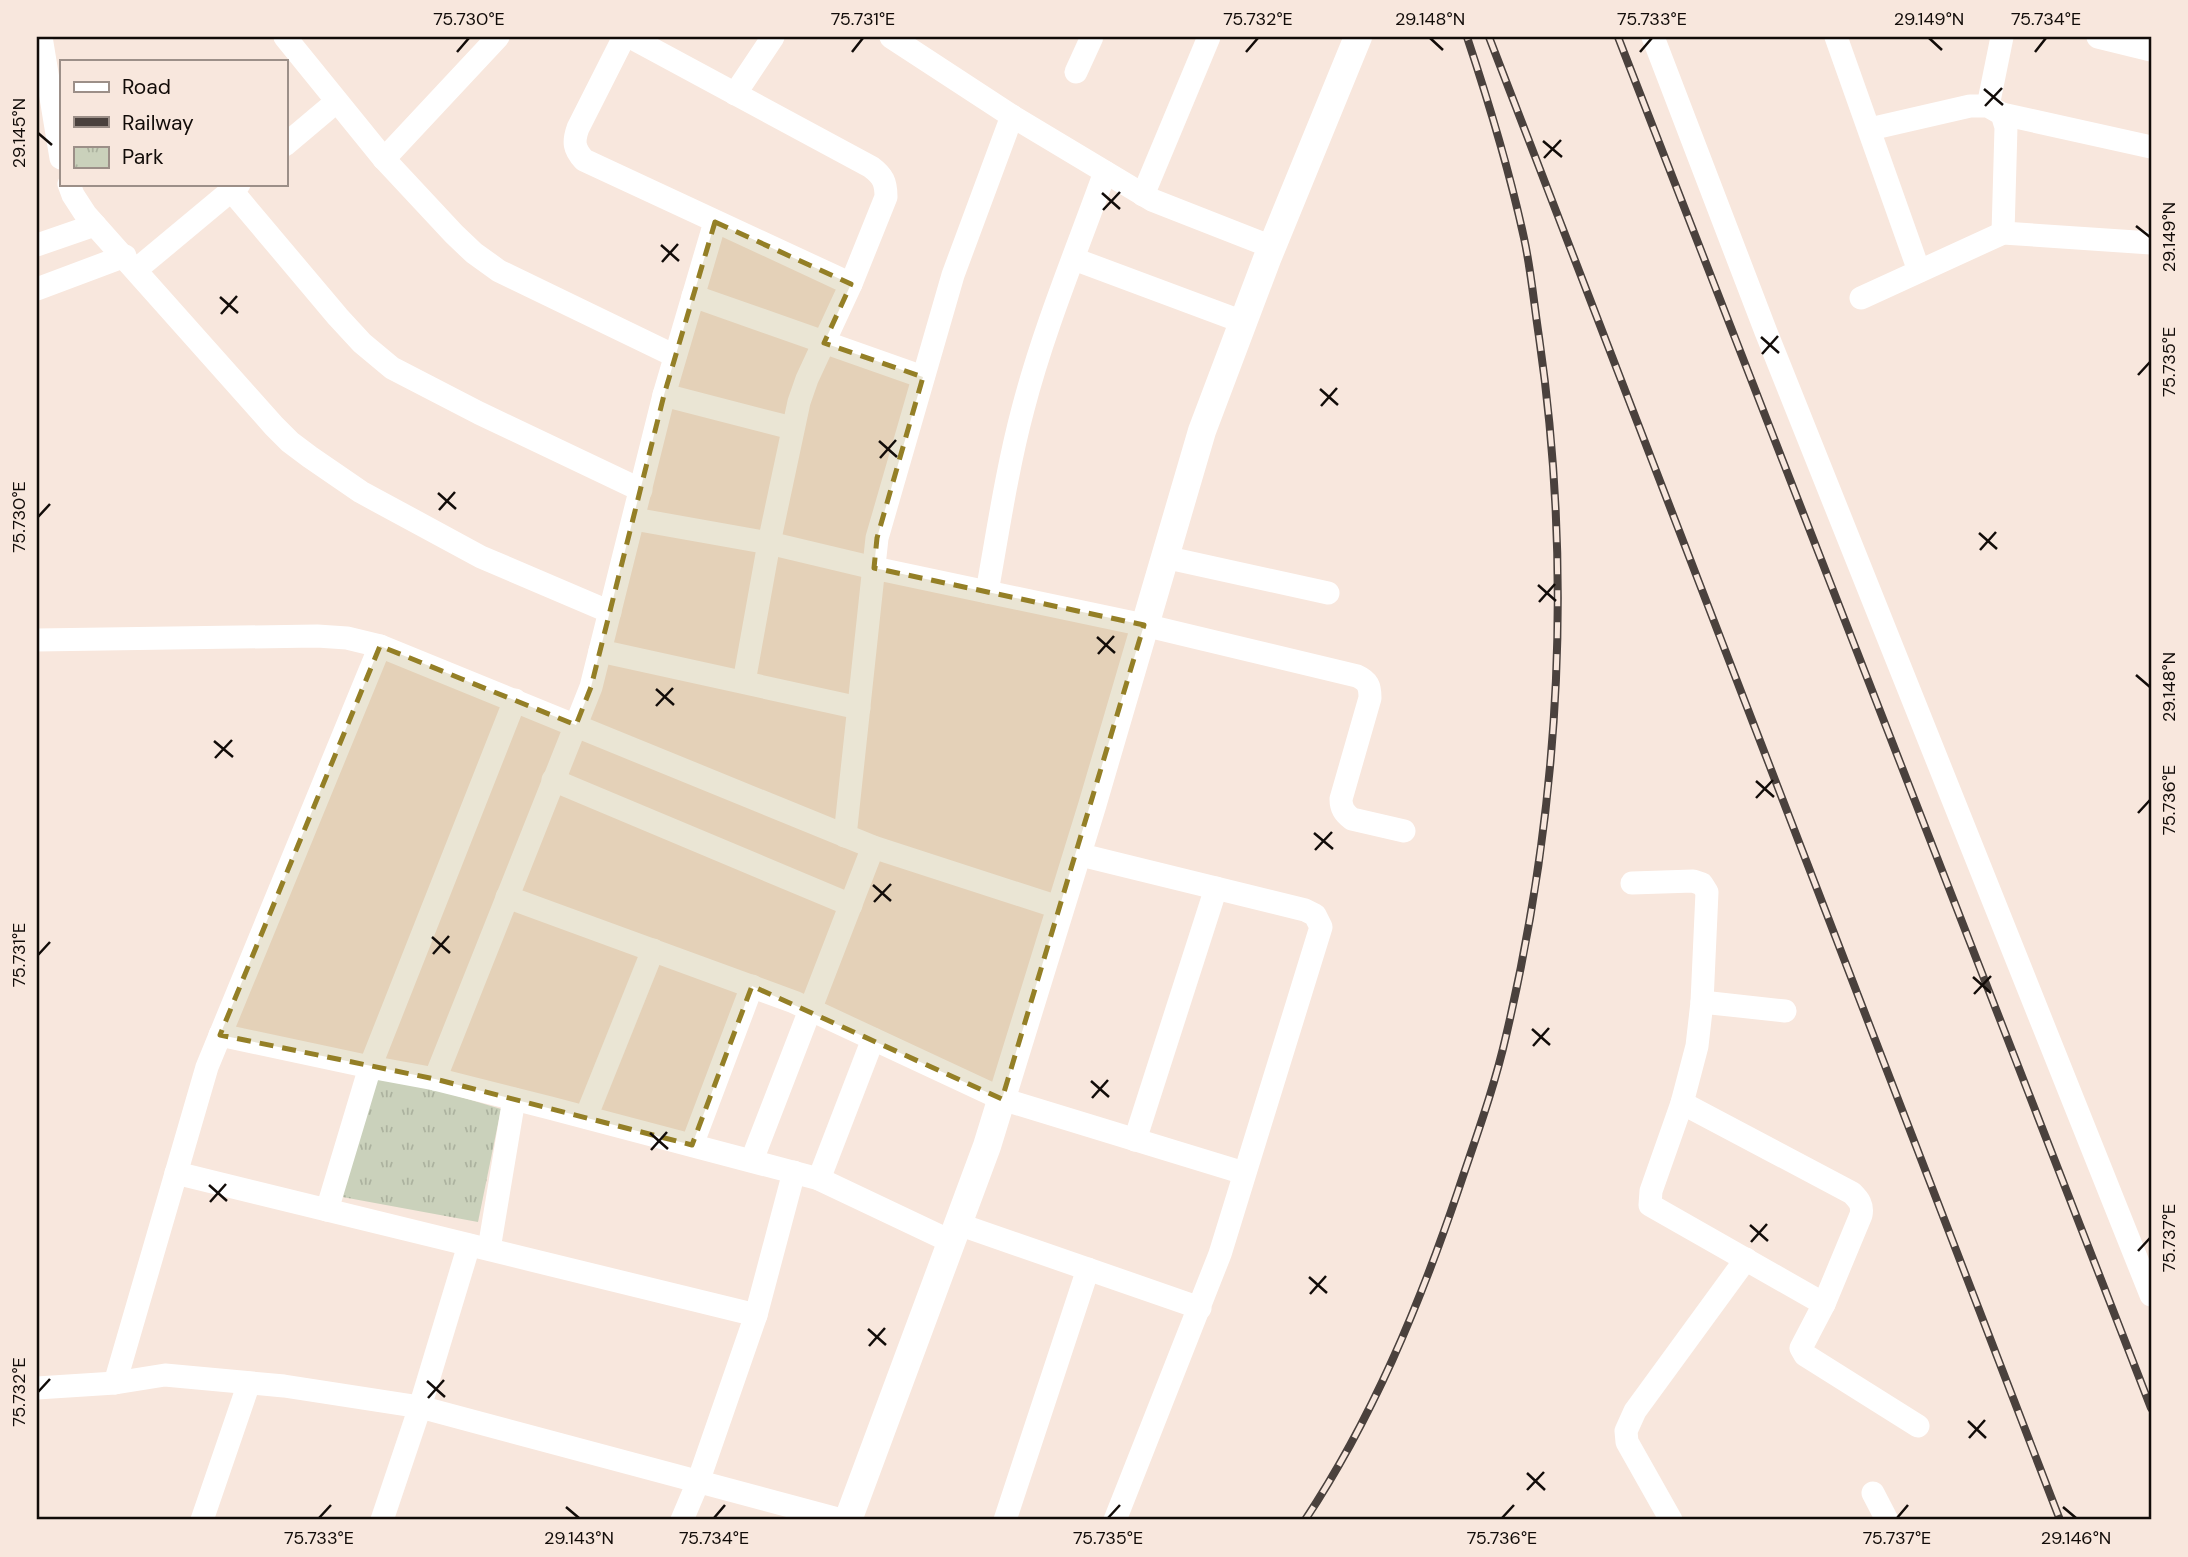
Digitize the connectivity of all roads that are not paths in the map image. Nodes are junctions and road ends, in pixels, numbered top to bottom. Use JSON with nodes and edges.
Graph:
{"nodes":[{"id":1,"x":41,"y":37,"type":"edge"},
{"id":2,"x":285,"y":37,"type":"edge"},
{"id":3,"x":498,"y":37,"type":"edge"},
{"id":4,"x":624,"y":37,"type":"edge"},
{"id":5,"x":630,"y":37,"type":"edge"},
{"id":6,"x":774,"y":37,"type":"edge"},
{"id":7,"x":891,"y":37,"type":"edge"},
{"id":8,"x":1091,"y":37,"type":"edge"},
{"id":9,"x":1209,"y":37,"type":"edge"},
{"id":10,"x":1358,"y":37,"type":"edge"},
{"id":11,"x":1653,"y":37,"type":"edge"},
{"id":12,"x":1836,"y":37,"type":"edge"},
{"id":13,"x":2002,"y":37,"type":"edge"},
{"id":14,"x":2098,"y":37,"type":"edge"},
{"id":15,"x":2151,"y":50,"type":"edge"},
{"id":16,"x":1076,"y":72,"type":"dead end"},
{"id":17,"x":735,"y":94,"type":"junction"},
{"id":18,"x":337,"y":102,"type":"junction"},
{"id":19,"x":1995,"y":110,"type":"junction"},
{"id":20,"x":1012,"y":116,"type":"junction"},
{"id":21,"x":1870,"y":129,"type":"junction"},
{"id":22,"x":287,"y":143,"type":"edge"},
{"id":23,"x":2151,"y":147,"type":"edge"},
{"id":24,"x":60,"y":152,"type":"edge"},
{"id":25,"x":384,"y":159,"type":"junction"},
{"id":26,"x":1105,"y":172,"type":"junction"},
{"id":27,"x":70,"y":186,"type":"edge"},
{"id":28,"x":235,"y":187,"type":"edge"},
{"id":29,"x":1143,"y":195,"type":"junction"},
{"id":30,"x":715,"y":222,"type":"junction"},
{"id":31,"x":95,"y":225,"type":"junction"},
{"id":32,"x":2003,"y":233,"type":"junction"},
{"id":33,"x":2151,"y":243,"type":"edge"},
{"id":34,"x":37,"y":245,"type":"edge"},
{"id":35,"x":1272,"y":247,"type":"junction"},
{"id":36,"x":1074,"y":259,"type":"junction"},
{"id":37,"x":131,"y":263,"type":"junction"},
{"id":38,"x":1919,"y":271,"type":"junction"},
{"id":39,"x":851,"y":284,"type":"junction"},
{"id":40,"x":37,"y":289,"type":"edge"},
{"id":41,"x":693,"y":296,"type":"junction"},
{"id":42,"x":1861,"y":298,"type":"dead end"},
{"id":43,"x":1243,"y":322,"type":"junction"},
{"id":44,"x":824,"y":343,"type":"junction"},
{"id":45,"x":675,"y":356,"type":"junction"},
{"id":46,"x":923,"y":377,"type":"junction"},
{"id":47,"x":664,"y":395,"type":"junction"},
{"id":48,"x":792,"y":428,"type":"junction"},
{"id":49,"x":641,"y":490,"type":"junction"},
{"id":50,"x":634,"y":519,"type":"junction"},
{"id":51,"x":769,"y":543,"type":"junction"},
{"id":52,"x":1164,"y":557,"type":"junction"},
{"id":53,"x":874,"y":568,"type":"junction"},
{"id":54,"x":988,"y":592,"type":"junction"},
{"id":55,"x":1328,"y":593,"type":"dead end"},
{"id":56,"x":610,"y":612,"type":"junction"},
{"id":57,"x":1144,"y":625,"type":"junction"},
{"id":58,"x":37,"y":640,"type":"edge"},
{"id":59,"x":380,"y":646,"type":"junction"},
{"id":60,"x":600,"y":651,"type":"junction"},
{"id":61,"x":744,"y":682,"type":"junction"},
{"id":62,"x":515,"y":700,"type":"junction"},
{"id":63,"x":859,"y":708,"type":"junction"},
{"id":64,"x":576,"y":725,"type":"junction"},
{"id":65,"x":553,"y":780,"type":"junction"},
{"id":66,"x":1405,"y":831,"type":"dead end"},
{"id":67,"x":845,"y":836,"type":"junction"},
{"id":68,"x":873,"y":847,"type":"junction"},
{"id":69,"x":1077,"y":854,"type":"junction"},
{"id":70,"x":1632,"y":883,"type":"dead end"},
{"id":71,"x":1216,"y":888,"type":"junction"},
{"id":72,"x":507,"y":897,"type":"junction"},
{"id":73,"x":851,"y":905,"type":"junction"},
{"id":74,"x":1061,"y":908,"type":"junction"},
{"id":75,"x":653,"y":950,"type":"junction"},
{"id":76,"x":752,"y":986,"type":"junction"},
{"id":77,"x":1702,"y":1002,"type":"junction"},
{"id":78,"x":811,"y":1010,"type":"junction"},
{"id":79,"x":1785,"y":1011,"type":"dead end"},
{"id":80,"x":220,"y":1035,"type":"junction"},
{"id":81,"x":873,"y":1039,"type":"junction"},
{"id":82,"x":370,"y":1067,"type":"junction"},
{"id":83,"x":435,"y":1079,"type":"junction"},
{"id":84,"x":514,"y":1099,"type":"junction"},
{"id":85,"x":1002,"y":1099,"type":"junction"},
{"id":86,"x":1682,"y":1103,"type":"junction"},
{"id":87,"x":586,"y":1117,"type":"junction"},
{"id":88,"x":1135,"y":1140,"type":"junction"},
{"id":89,"x":692,"y":1145,"type":"junction"},
{"id":90,"x":752,"y":1160,"type":"junction"},
{"id":91,"x":794,"y":1172,"type":"junction"},
{"id":92,"x":176,"y":1173,"type":"junction"},
{"id":93,"x":1244,"y":1173,"type":"junction"},
{"id":94,"x":819,"y":1179,"type":"junction"},
{"id":95,"x":327,"y":1210,"type":"junction"},
{"id":96,"x":955,"y":1233,"type":"junction"},
{"id":97,"x":479,"y":1247,"type":"junction"},
{"id":98,"x":1746,"y":1259,"type":"junction"},
{"id":99,"x":1088,"y":1269,"type":"junction"},
{"id":100,"x":2151,"y":1295,"type":"edge"},
{"id":101,"x":1824,"y":1304,"type":"junction"},
{"id":102,"x":1200,"y":1308,"type":"junction"},
{"id":103,"x":756,"y":1315,"type":"junction"},
{"id":104,"x":115,"y":1383,"type":"junction"},
{"id":105,"x":249,"y":1383,"type":"junction"},
{"id":106,"x":37,"y":1388,"type":"edge"},
{"id":107,"x":420,"y":1407,"type":"junction"},
{"id":108,"x":1918,"y":1426,"type":"dead end"},
{"id":109,"x":698,"y":1482,"type":"junction"},
{"id":110,"x":1873,"y":1493,"type":"dead end"},
{"id":111,"x":202,"y":1520,"type":"edge"},
{"id":112,"x":382,"y":1520,"type":"edge"},
{"id":113,"x":682,"y":1520,"type":"edge"},
{"id":114,"x":842,"y":1520,"type":"edge"},
{"id":115,"x":848,"y":1520,"type":"edge"},
{"id":116,"x":1005,"y":1520,"type":"edge"},
{"id":117,"x":1115,"y":1520,"type":"edge"},
{"id":118,"x":1671,"y":1520,"type":"edge"},
{"id":119,"x":1887,"y":1520,"type":"edge"}],
"edges":[{"from":1,"to":24,"type":"street"},
{"from":2,"to":18,"type":"street"},
{"from":3,"to":25,"type":"street"},
{"from":4,"to":30,"type":"street"},
{"from":5,"to":17,"type":"street"},
{"from":6,"to":17,"type":"street"},
{"from":7,"to":20,"type":"street"},
{"from":8,"to":16,"type":"street"},
{"from":9,"to":29,"type":"street"},
{"from":10,"to":35,"type":"street"},
{"from":11,"to":100,"type":"street"},
{"from":12,"to":21,"type":"street"},
{"from":13,"to":19,"type":"street"},
{"from":14,"to":15,"type":"street"},
{"from":17,"to":39,"type":"street"},
{"from":18,"to":22,"type":"street"},
{"from":18,"to":25,"type":"street"},
{"from":19,"to":21,"type":"street"},
{"from":19,"to":23,"type":"street"},
{"from":19,"to":32,"type":"street"},
{"from":20,"to":26,"type":"street"},
{"from":20,"to":46,"type":"street"},
{"from":21,"to":38,"type":"street"},
{"from":25,"to":45,"type":"street"},
{"from":26,"to":29,"type":"street"},
{"from":26,"to":36,"type":"street"},
{"from":27,"to":31,"type":"street"},
{"from":28,"to":37,"type":"street"},
{"from":28,"to":49,"type":"street"},
{"from":29,"to":35,"type":"street"},
{"from":30,"to":39,"type":"street"},
{"from":30,"to":41,"type":"street"},
{"from":31,"to":34,"type":"street"},
{"from":31,"to":37,"type":"street"},
{"from":32,"to":33,"type":"street"},
{"from":32,"to":38,"type":"street"},
{"from":35,"to":43,"type":"street"},
{"from":36,"to":43,"type":"street"},
{"from":36,"to":54,"type":"street"},
{"from":37,"to":40,"type":"street"},
{"from":37,"to":56,"type":"street"},
{"from":38,"to":42,"type":"street"},
{"from":39,"to":44,"type":"street"},
{"from":41,"to":44,"type":"street"},
{"from":41,"to":45,"type":"street"},
{"from":43,"to":52,"type":"street"},
{"from":44,"to":46,"type":"street"},
{"from":44,"to":48,"type":"street"},
{"from":45,"to":47,"type":"street"},
{"from":46,"to":53,"type":"street"},
{"from":47,"to":48,"type":"street"},
{"from":47,"to":49,"type":"street"},
{"from":48,"to":51,"type":"street"},
{"from":49,"to":50,"type":"street"},
{"from":50,"to":51,"type":"street"},
{"from":50,"to":56,"type":"street"},
{"from":51,"to":53,"type":"street"},
{"from":51,"to":61,"type":"street"},
{"from":52,"to":55,"type":"street"},
{"from":52,"to":57,"type":"street"},
{"from":53,"to":54,"type":"street"},
{"from":53,"to":63,"type":"street"},
{"from":54,"to":57,"type":"street"},
{"from":56,"to":60,"type":"street"},
{"from":57,"to":66,"type":"street"},
{"from":57,"to":69,"type":"street"},
{"from":58,"to":59,"type":"street"},
{"from":59,"to":62,"type":"street"},
{"from":59,"to":80,"type":"street"},
{"from":60,"to":61,"type":"street"},
{"from":60,"to":64,"type":"street"},
{"from":61,"to":63,"type":"street"},
{"from":62,"to":64,"type":"street"},
{"from":62,"to":82,"type":"street"},
{"from":63,"to":67,"type":"street"},
{"from":64,"to":65,"type":"street"},
{"from":64,"to":67,"type":"street"},
{"from":65,"to":72,"type":"street"},
{"from":65,"to":73,"type":"street"},
{"from":67,"to":68,"type":"street"},
{"from":68,"to":73,"type":"street"},
{"from":68,"to":74,"type":"street"},
{"from":69,"to":71,"type":"street"},
{"from":69,"to":74,"type":"street"},
{"from":70,"to":77,"type":"street"},
{"from":71,"to":88,"type":"street"},
{"from":71,"to":93,"type":"street"},
{"from":72,"to":75,"type":"street"},
{"from":72,"to":83,"type":"street"},
{"from":73,"to":78,"type":"street"},
{"from":74,"to":85,"type":"street"},
{"from":75,"to":76,"type":"street"},
{"from":75,"to":87,"type":"street"},
{"from":76,"to":78,"type":"street"},
{"from":76,"to":89,"type":"street"},
{"from":77,"to":79,"type":"street"},
{"from":77,"to":86,"type":"street"},
{"from":78,"to":81,"type":"street"},
{"from":78,"to":90,"type":"street"},
{"from":80,"to":82,"type":"street"},
{"from":80,"to":92,"type":"street"},
{"from":81,"to":85,"type":"street"},
{"from":81,"to":94,"type":"street"},
{"from":82,"to":83,"type":"street"},
{"from":82,"to":95,"type":"street"},
{"from":83,"to":84,"type":"street"},
{"from":84,"to":87,"type":"street"},
{"from":84,"to":97,"type":"street"},
{"from":85,"to":88,"type":"street"},
{"from":85,"to":96,"type":"street"},
{"from":86,"to":98,"type":"street"},
{"from":86,"to":101,"type":"street"},
{"from":87,"to":89,"type":"street"},
{"from":88,"to":93,"type":"street"},
{"from":89,"to":90,"type":"street"},
{"from":90,"to":91,"type":"street"},
{"from":91,"to":94,"type":"street"},
{"from":91,"to":103,"type":"street"},
{"from":92,"to":95,"type":"street"},
{"from":92,"to":104,"type":"street"},
{"from":93,"to":102,"type":"street"},
{"from":94,"to":96,"type":"street"},
{"from":95,"to":97,"type":"street"},
{"from":96,"to":99,"type":"street"},
{"from":96,"to":115,"type":"street"},
{"from":97,"to":103,"type":"street"},
{"from":97,"to":107,"type":"street"},
{"from":98,"to":101,"type":"street"},
{"from":98,"to":118,"type":"street"},
{"from":99,"to":102,"type":"street"},
{"from":99,"to":116,"type":"street"},
{"from":101,"to":108,"type":"street"},
{"from":102,"to":117,"type":"street"},
{"from":103,"to":109,"type":"street"},
{"from":104,"to":105,"type":"street"},
{"from":104,"to":106,"type":"street"},
{"from":105,"to":107,"type":"street"},
{"from":105,"to":111,"type":"street"},
{"from":107,"to":109,"type":"street"},
{"from":107,"to":112,"type":"street"},
{"from":109,"to":113,"type":"street"},
{"from":109,"to":114,"type":"street"},
{"from":110,"to":119,"type":"street"}]}
